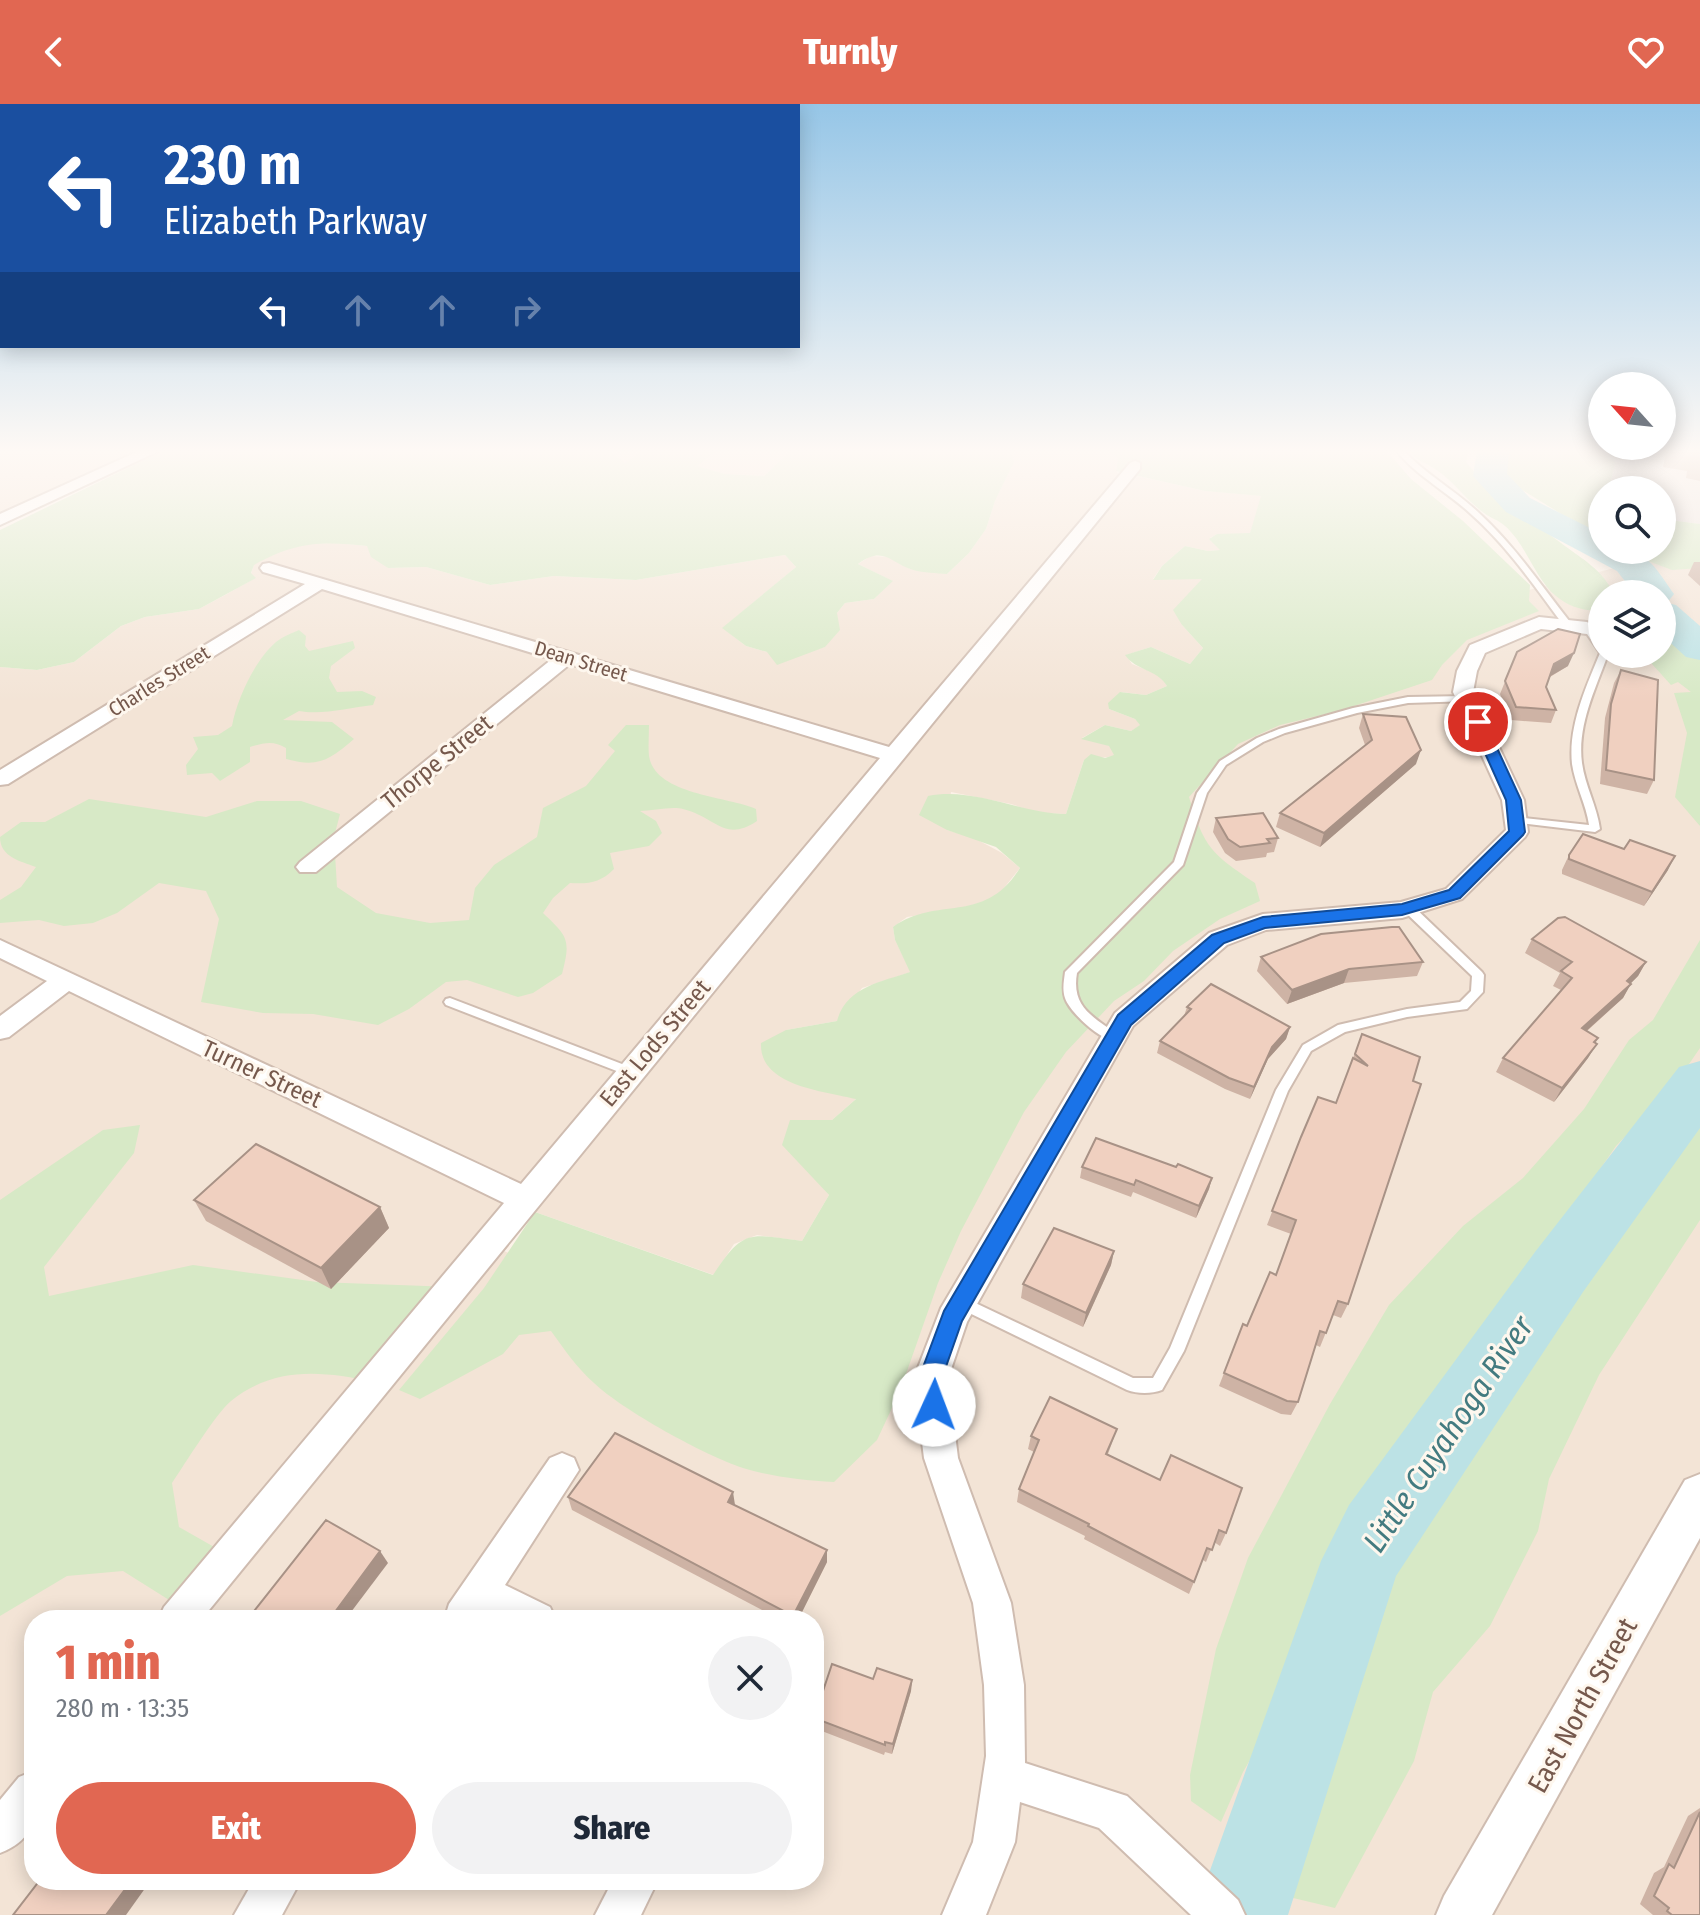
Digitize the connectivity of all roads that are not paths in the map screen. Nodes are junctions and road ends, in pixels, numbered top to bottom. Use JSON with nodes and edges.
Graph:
{"nodes":[{"id":1,"x":1077,"y":535,"type":"edge"},
{"id":2,"x":1495,"y":535,"type":"edge"},
{"id":3,"x":269,"y":568,"type":"dead end"},
{"id":4,"x":318,"y":584,"type":"junction"},
{"id":5,"x":1588,"y":637,"type":"edge"},
{"id":6,"x":1588,"y":638,"type":"edge"},
{"id":7,"x":1588,"y":654,"type":"edge"},
{"id":8,"x":567,"y":657,"type":"junction"},
{"id":9,"x":1467,"y":699,"type":"junction"},
{"id":10,"x":892,"y":755,"type":"junction"},
{"id":11,"x":0,"y":779,"type":"edge"},
{"id":12,"x":1515,"y":820,"type":"junction"},
{"id":13,"x":308,"y":867,"type":"dead end"},
{"id":14,"x":1408,"y":908,"type":"junction"},
{"id":15,"x":0,"y":948,"type":"edge"},
{"id":16,"x":65,"y":981,"type":"junction"},
{"id":17,"x":450,"y":1002,"type":"dead end"},
{"id":18,"x":0,"y":1030,"type":"edge"},
{"id":19,"x":1114,"y":1038,"type":"junction"},
{"id":20,"x":631,"y":1072,"type":"junction"},
{"id":21,"x":524,"y":1199,"type":"junction"},
{"id":22,"x":961,"y":1302,"type":"junction"},
{"id":23,"x":562,"y":1470,"type":"dead end"},
{"id":24,"x":1700,"y":1495,"type":"edge"},
{"id":25,"x":185,"y":1610,"type":"edge"},
{"id":26,"x":467,"y":1610,"type":"edge"},
{"id":27,"x":475,"y":1610,"type":"edge"},
{"id":28,"x":516,"y":1610,"type":"edge"},
{"id":29,"x":1003,"y":1776,"type":"junction"},
{"id":30,"x":24,"y":1804,"type":"edge"},
{"id":31,"x":0,"y":1832,"type":"edge"},
{"id":32,"x":273,"y":1890,"type":"edge"},
{"id":33,"x":631,"y":1890,"type":"edge"},
{"id":34,"x":256,"y":1915,"type":"edge"},
{"id":35,"x":617,"y":1915,"type":"edge"},
{"id":36,"x":964,"y":1915,"type":"edge"},
{"id":37,"x":1223,"y":1915,"type":"edge"},
{"id":38,"x":1463,"y":1915,"type":"edge"}],
"edges":[{"from":1,"to":10,"type":"street","name":"East Lods Street"},
{"from":2,"to":5,"type":"lane"},
{"from":3,"to":4,"type":"street","name":"Dean Street"},
{"from":4,"to":8,"type":"street","name":"Dean Street"},
{"from":4,"to":11,"type":"street","name":"Charles Street"},
{"from":6,"to":9,"type":"street"},
{"from":7,"to":12,"type":"lane"},
{"from":8,"to":10,"type":"street","name":"Dean Street"},
{"from":8,"to":13,"type":"street","name":"Thorpe Street"},
{"from":9,"to":12,"type":"street"},
{"from":9,"to":19,"type":"lane"},
{"from":10,"to":20,"type":"street","name":"East Lods Street"},
{"from":12,"to":14,"type":"street"},
{"from":14,"to":19,"type":"street"},
{"from":14,"to":22,"type":"lane"},
{"from":15,"to":16,"type":"street","name":"Turner Street"},
{"from":16,"to":18,"type":"street"},
{"from":16,"to":21,"type":"street","name":"Turner Street"},
{"from":17,"to":20,"type":"lane"},
{"from":19,"to":22,"type":"street"},
{"from":20,"to":21,"type":"street","name":"East Lods Street"},
{"from":21,"to":25,"type":"street","name":"East Lods Street"},
{"from":22,"to":29,"type":"street"},
{"from":23,"to":26,"type":"street"},
{"from":24,"to":38,"type":"street","name":"East North Street"},
{"from":27,"to":28,"type":"street"},
{"from":29,"to":36,"type":"street"},
{"from":29,"to":37,"type":"street"},
{"from":30,"to":31,"type":"street"},
{"from":32,"to":34,"type":"street"},
{"from":33,"to":35,"type":"street"}]}
